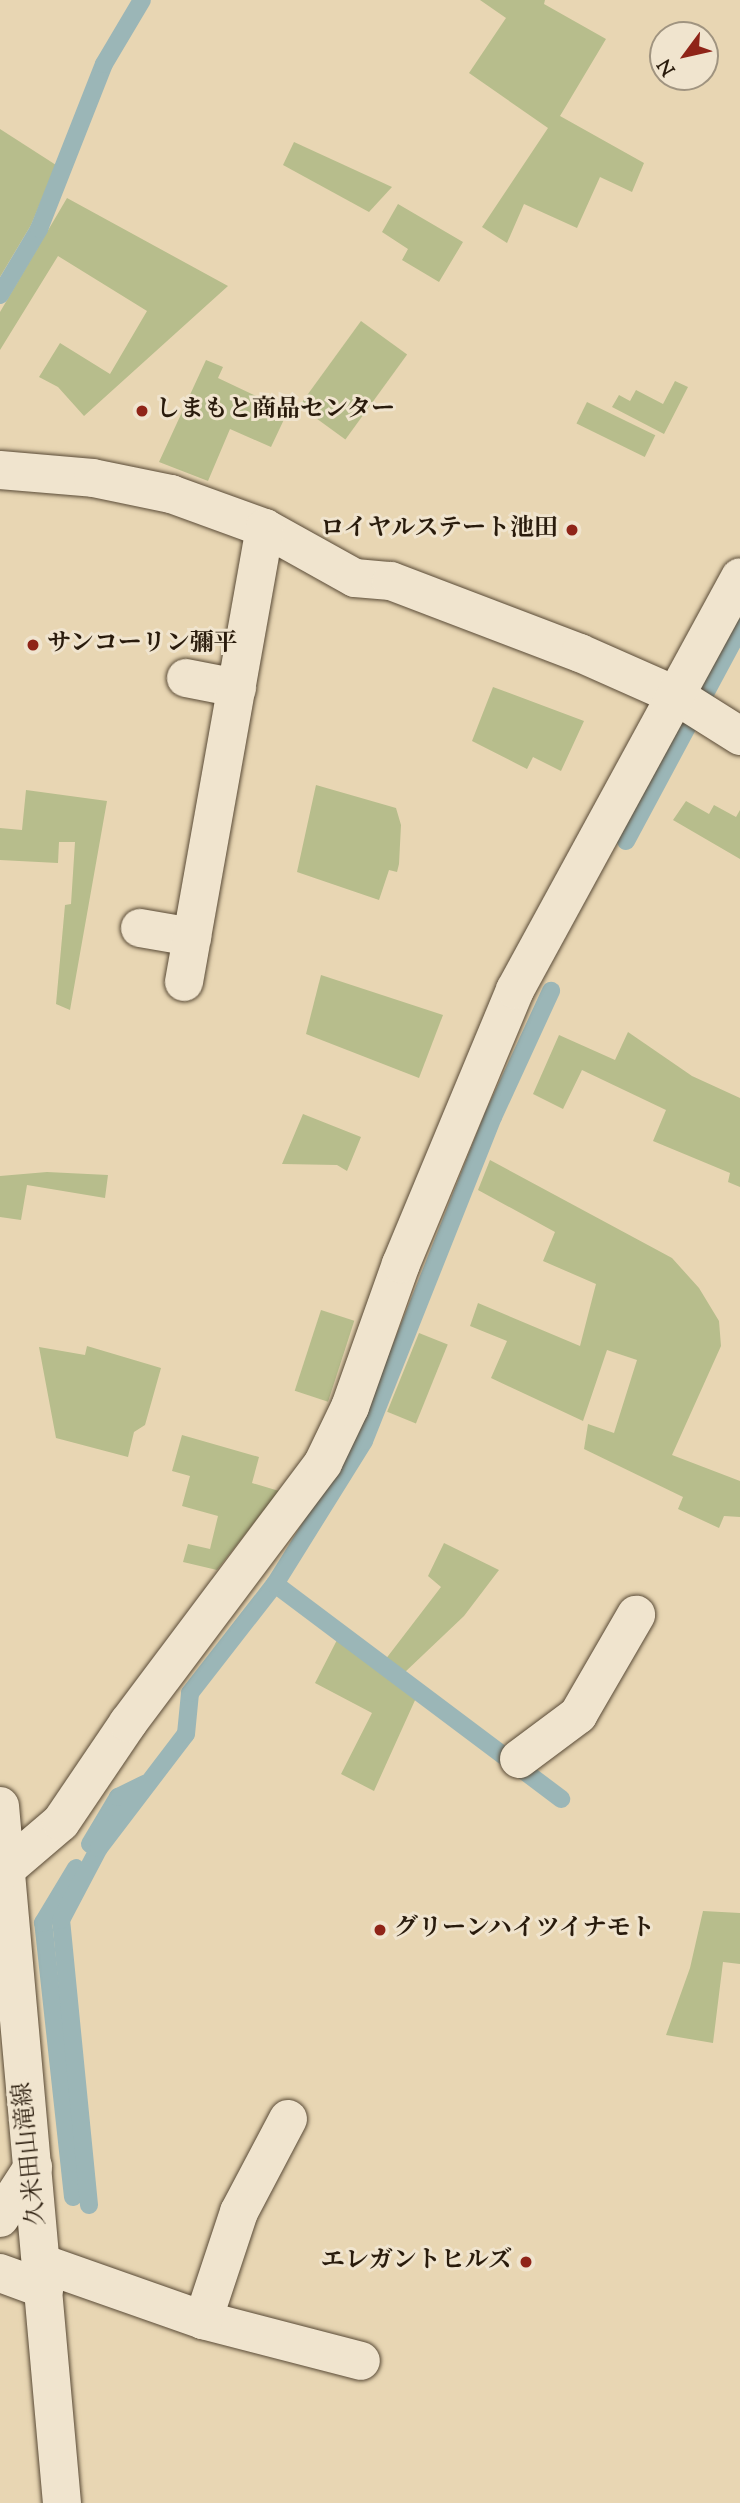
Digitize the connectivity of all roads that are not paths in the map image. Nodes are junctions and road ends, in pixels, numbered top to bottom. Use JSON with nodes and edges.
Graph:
{"nodes":[{"id":1,"x":0,"y":470,"type":"edge"},
{"id":2,"x":265,"y":528,"type":"junction"},
{"id":3,"x":740,"y":577,"type":"edge"},
{"id":4,"x":186,"y":678,"type":"dead end"},
{"id":5,"x":237,"y":688,"type":"junction"},
{"id":6,"x":705,"y":714,"type":"edge"},
{"id":7,"x":140,"y":928,"type":"dead end"},
{"id":8,"x":192,"y":937,"type":"junction"},
{"id":9,"x":184,"y":982,"type":"dead end"},
{"id":10,"x":636,"y":1615,"type":"dead end"},
{"id":11,"x":519,"y":1759,"type":"dead end"},
{"id":12,"x":0,"y":1806,"type":"edge"},
{"id":13,"x":5,"y":1879,"type":"edge"},
{"id":14,"x":288,"y":2119,"type":"dead end"},
{"id":15,"x":33,"y":2168,"type":"junction"},
{"id":16,"x":0,"y":2218,"type":"edge"},
{"id":17,"x":0,"y":2273,"type":"edge"},
{"id":18,"x":43,"y":2276,"type":"junction"},
{"id":19,"x":203,"y":2320,"type":"junction"},
{"id":20,"x":361,"y":2361,"type":"dead end"},
{"id":21,"x":62,"y":2503,"type":"edge"}],
"edges":[{"from":1,"to":2,"type":"street"},
{"from":2,"to":5,"type":"street"},
{"from":2,"to":6,"type":"street"},
{"from":3,"to":6,"type":"street"},
{"from":4,"to":5,"type":"street"},
{"from":5,"to":8,"type":"street"},
{"from":6,"to":13,"type":"street"},
{"from":7,"to":8,"type":"street"},
{"from":8,"to":9,"type":"street"},
{"from":10,"to":11,"type":"street"},
{"from":12,"to":13,"type":"street","name":"久米田山滝線"},
{"from":13,"to":15,"type":"street","name":"久米田山滝線"},
{"from":14,"to":19,"type":"street"},
{"from":15,"to":16,"type":"street"},
{"from":15,"to":18,"type":"street","name":"久米田山滝線"},
{"from":17,"to":18,"type":"street"},
{"from":18,"to":19,"type":"street"},
{"from":18,"to":21,"type":"street","name":"久米田山滝線"},
{"from":19,"to":20,"type":"street"}]}
